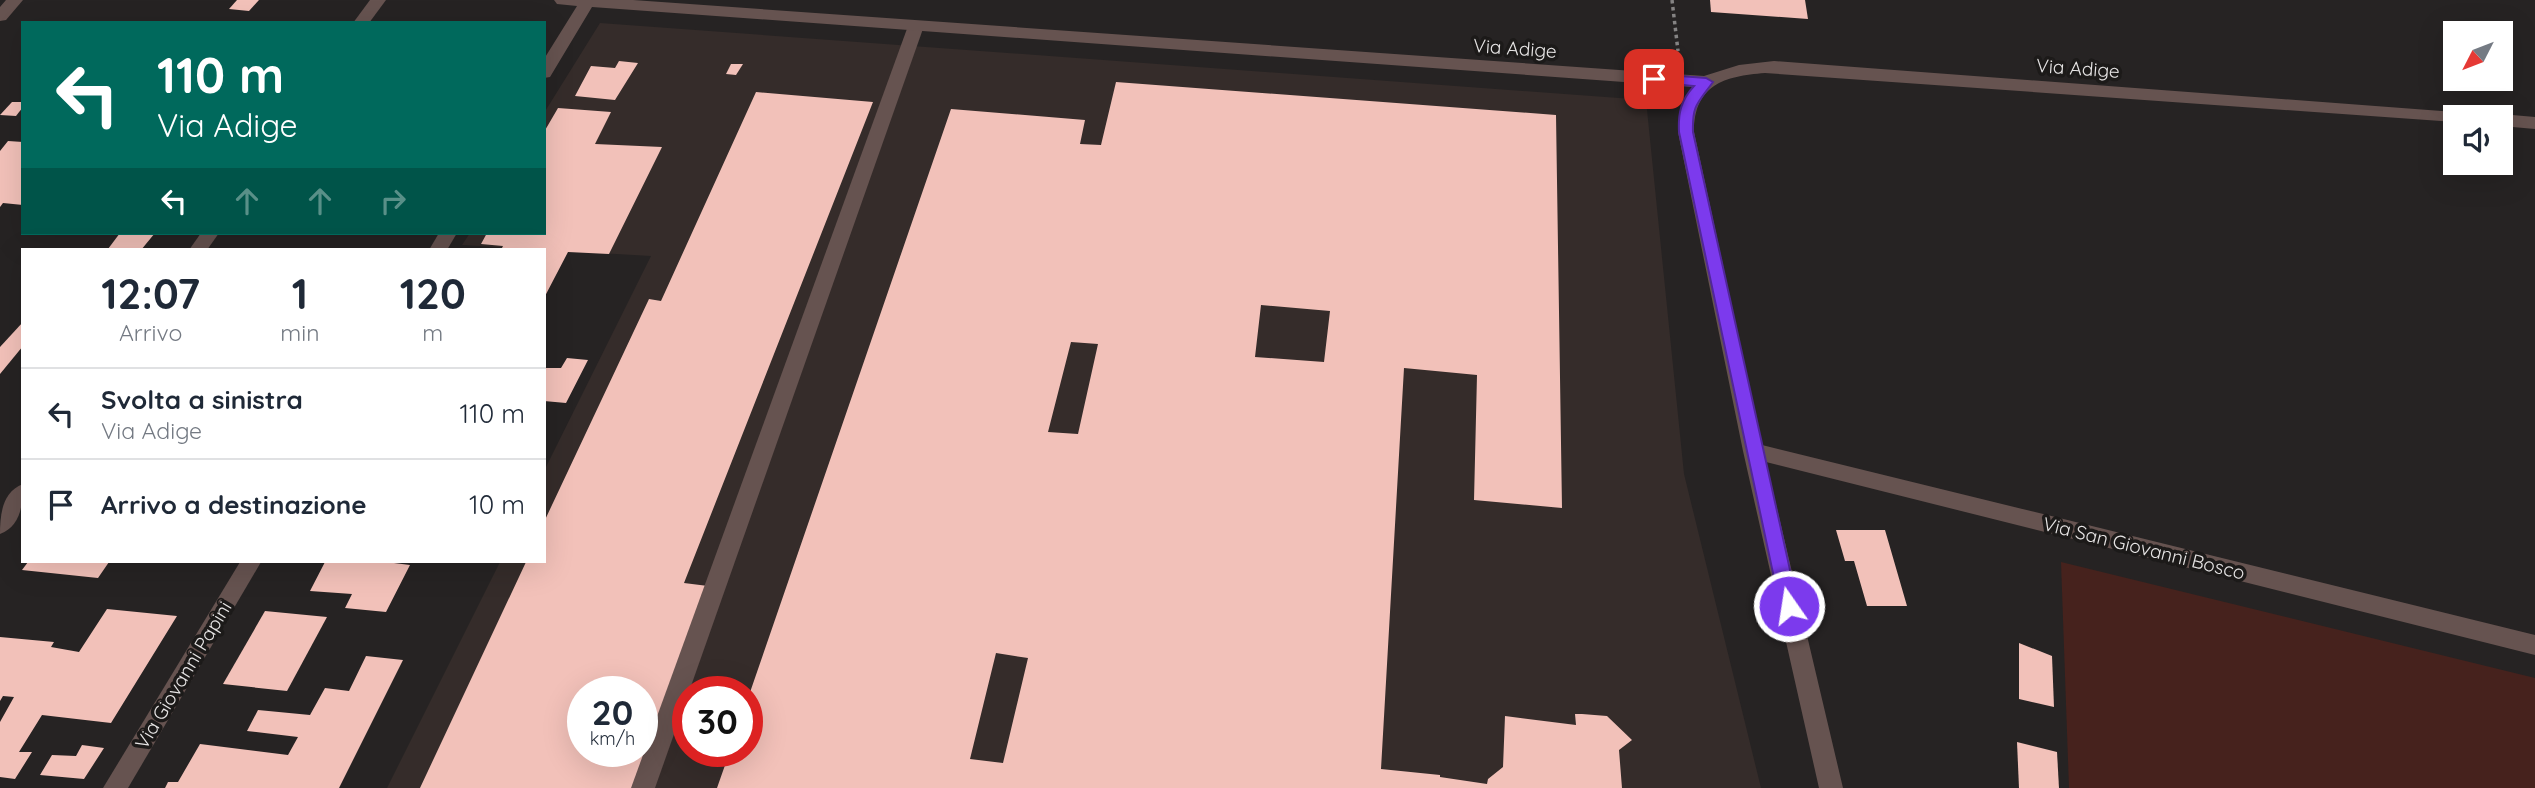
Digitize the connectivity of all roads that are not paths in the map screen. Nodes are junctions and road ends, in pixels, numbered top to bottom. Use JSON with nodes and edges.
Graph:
{"nodes":[{"id":1,"x":15,"y":0,"type":"edge"},
{"id":2,"x":378,"y":0,"type":"edge"},
{"id":3,"x":562,"y":0,"type":"edge"},
{"id":4,"x":587,"y":2,"type":"edge"},
{"id":5,"x":0,"y":16,"type":"edge"},
{"id":6,"x":362,"y":21,"type":"edge"},
{"id":7,"x":916,"y":26,"type":"junction"},
{"id":8,"x":546,"y":70,"type":"edge"},
{"id":9,"x":1706,"y":82,"type":"junction"},
{"id":10,"x":2443,"y":116,"type":"edge"},
{"id":11,"x":2513,"y":121,"type":"edge"},
{"id":12,"x":2535,"y":123,"type":"edge"},
{"id":13,"x":1753,"y":451,"type":"junction"},
{"id":14,"x":21,"y":496,"type":"edge"},
{"id":15,"x":0,"y":525,"type":"edge"},
{"id":16,"x":250,"y":563,"type":"edge"},
{"id":17,"x":2535,"y":645,"type":"edge"},
{"id":18,"x":115,"y":788,"type":"edge"},
{"id":19,"x":643,"y":788,"type":"edge"},
{"id":20,"x":1831,"y":788,"type":"edge"}],
"edges":[{"from":1,"to":5,"type":"street"},
{"from":2,"to":6,"type":"street"},
{"from":3,"to":4,"type":"street","name":"Via Adige"},
{"from":4,"to":7,"type":"street","name":"Via Adige"},
{"from":4,"to":8,"type":"street"},
{"from":7,"to":9,"type":"street","name":"Via Adige"},
{"from":7,"to":19,"type":"street"},
{"from":9,"to":10,"type":"street","name":"Via Adige"},
{"from":9,"to":13,"type":"street"},
{"from":11,"to":12,"type":"street"},
{"from":13,"to":17,"type":"street","name":"Via San Giovanni Bosco"},
{"from":13,"to":20,"type":"street"},
{"from":14,"to":15,"type":"street"},
{"from":16,"to":18,"type":"street","name":"Via Giovanni Papini"}]}
